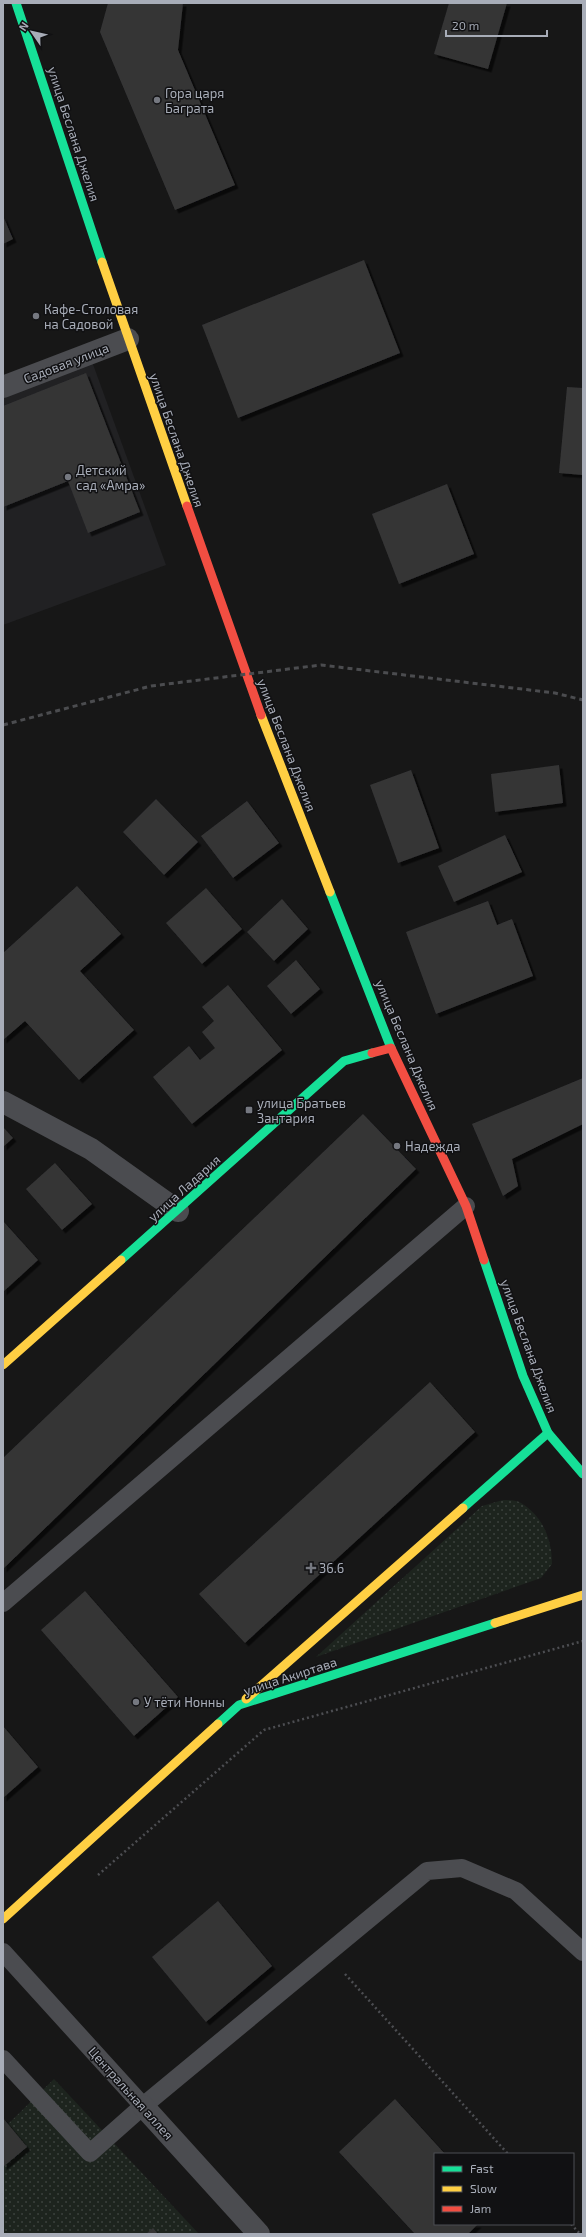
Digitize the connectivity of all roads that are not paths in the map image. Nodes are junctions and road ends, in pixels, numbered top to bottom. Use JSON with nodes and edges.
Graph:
{"nodes":[{"id":1,"x":16,"y":3,"type":"edge"},
{"id":2,"x":128,"y":339,"type":"junction"},
{"id":3,"x":3,"y":387,"type":"edge"},
{"id":4,"x":390,"y":1048,"type":"junction"},
{"id":5,"x":3,"y":1102,"type":"edge"},
{"id":6,"x":466,"y":1206,"type":"junction"},
{"id":7,"x":178,"y":1211,"type":"junction"},
{"id":8,"x":4,"y":1363,"type":"edge"},
{"id":9,"x":548,"y":1433,"type":"junction"},
{"id":10,"x":583,"y":1474,"type":"edge"},
{"id":11,"x":583,"y":1595,"type":"edge"},
{"id":12,"x":3,"y":1603,"type":"edge"},
{"id":13,"x":239,"y":1705,"type":"junction"},
{"id":14,"x":3,"y":1919,"type":"edge"},
{"id":15,"x":3,"y":1952,"type":"edge"},
{"id":16,"x":583,"y":1952,"type":"edge"},
{"id":17,"x":3,"y":2059,"type":"edge"},
{"id":18,"x":143,"y":2106,"type":"junction"},
{"id":19,"x":259,"y":2234,"type":"edge"}],
"edges":[{"from":1,"to":2,"type":"main road","name":"улица Беслана Джелия"},
{"from":2,"to":3,"type":"street","name":"Садовая улица"},
{"from":2,"to":4,"type":"main road","name":"улица Беслана Джелия"},
{"from":4,"to":6,"type":"main road","name":"улица Беслана Джелия"},
{"from":4,"to":7,"type":"main road","name":"улица Ладария"},
{"from":5,"to":7,"type":"street"},
{"from":6,"to":9,"type":"main road","name":"улица Беслана Джелия"},
{"from":6,"to":12,"type":"lane"},
{"from":7,"to":8,"type":"main road","name":"улица Ладария"},
{"from":9,"to":10,"type":"main road","name":"улица Беслана Джелия"},
{"from":9,"to":13,"type":"main road"},
{"from":11,"to":13,"type":"main road","name":"улица Акиртава"},
{"from":13,"to":14,"type":"main road","name":"улица Акиртава"},
{"from":15,"to":18,"type":"lane","name":"Центральная аллея"},
{"from":16,"to":18,"type":"lane"},
{"from":17,"to":18,"type":"lane"},
{"from":18,"to":19,"type":"street","name":"Центральная аллея"}]}
